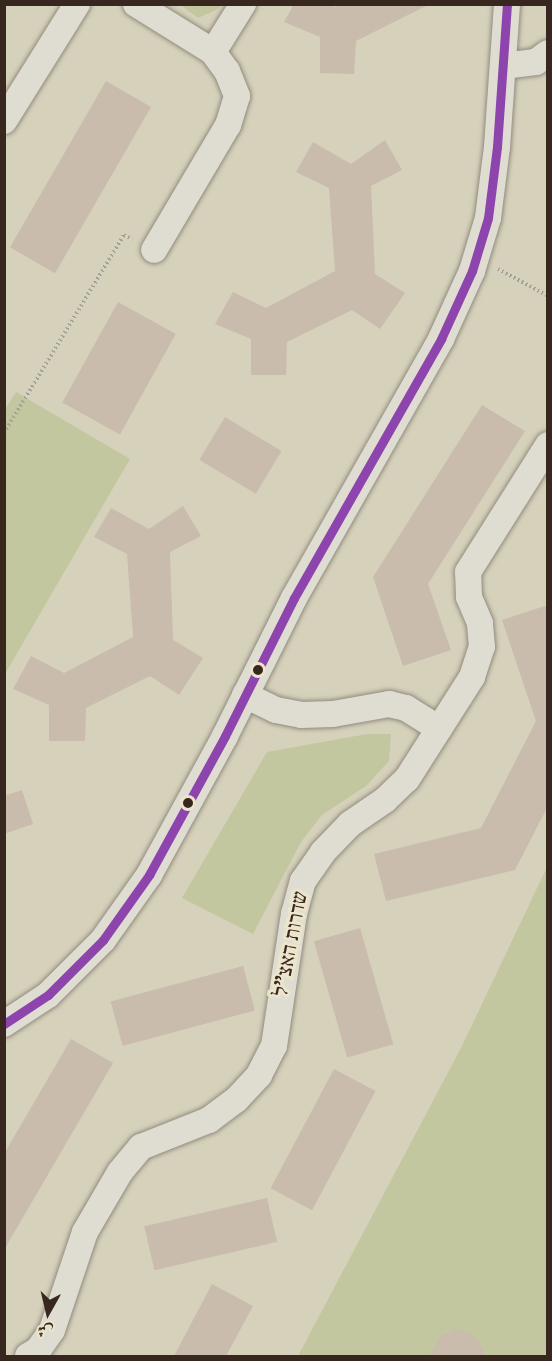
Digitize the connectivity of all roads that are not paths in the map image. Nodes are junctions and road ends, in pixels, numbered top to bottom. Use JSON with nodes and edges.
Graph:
{"nodes":[{"id":1,"x":77,"y":4,"type":"edge"},
{"id":2,"x":136,"y":4,"type":"edge"},
{"id":3,"x":243,"y":4,"type":"edge"},
{"id":4,"x":507,"y":4,"type":"edge"},
{"id":5,"x":213,"y":52,"type":"junction"},
{"id":6,"x":548,"y":53,"type":"edge"},
{"id":7,"x":503,"y":66,"type":"junction"},
{"id":8,"x":4,"y":122,"type":"edge"},
{"id":9,"x":154,"y":250,"type":"road end"},
{"id":10,"x":548,"y":445,"type":"edge"},
{"id":11,"x":245,"y":695,"type":"junction"},
{"id":12,"x":439,"y":729,"type":"junction"},
{"id":13,"x":4,"y":1024,"type":"edge"},
{"id":14,"x":28,"y":1356,"type":"edge"}],
"edges":[{"from":1,"to":8,"type":"street"},
{"from":2,"to":5,"type":"street"},
{"from":3,"to":5,"type":"street"},
{"from":4,"to":7,"type":"street"},
{"from":5,"to":9,"type":"street"},
{"from":6,"to":7,"type":"street"},
{"from":7,"to":11,"type":"street"},
{"from":10,"to":12,"type":"street","name":"שדרות האצ\"ל"},
{"from":11,"to":12,"type":"street"},
{"from":11,"to":13,"type":"street"},
{"from":12,"to":14,"type":"street","name":"שדרות האצ\"ל"}]}
